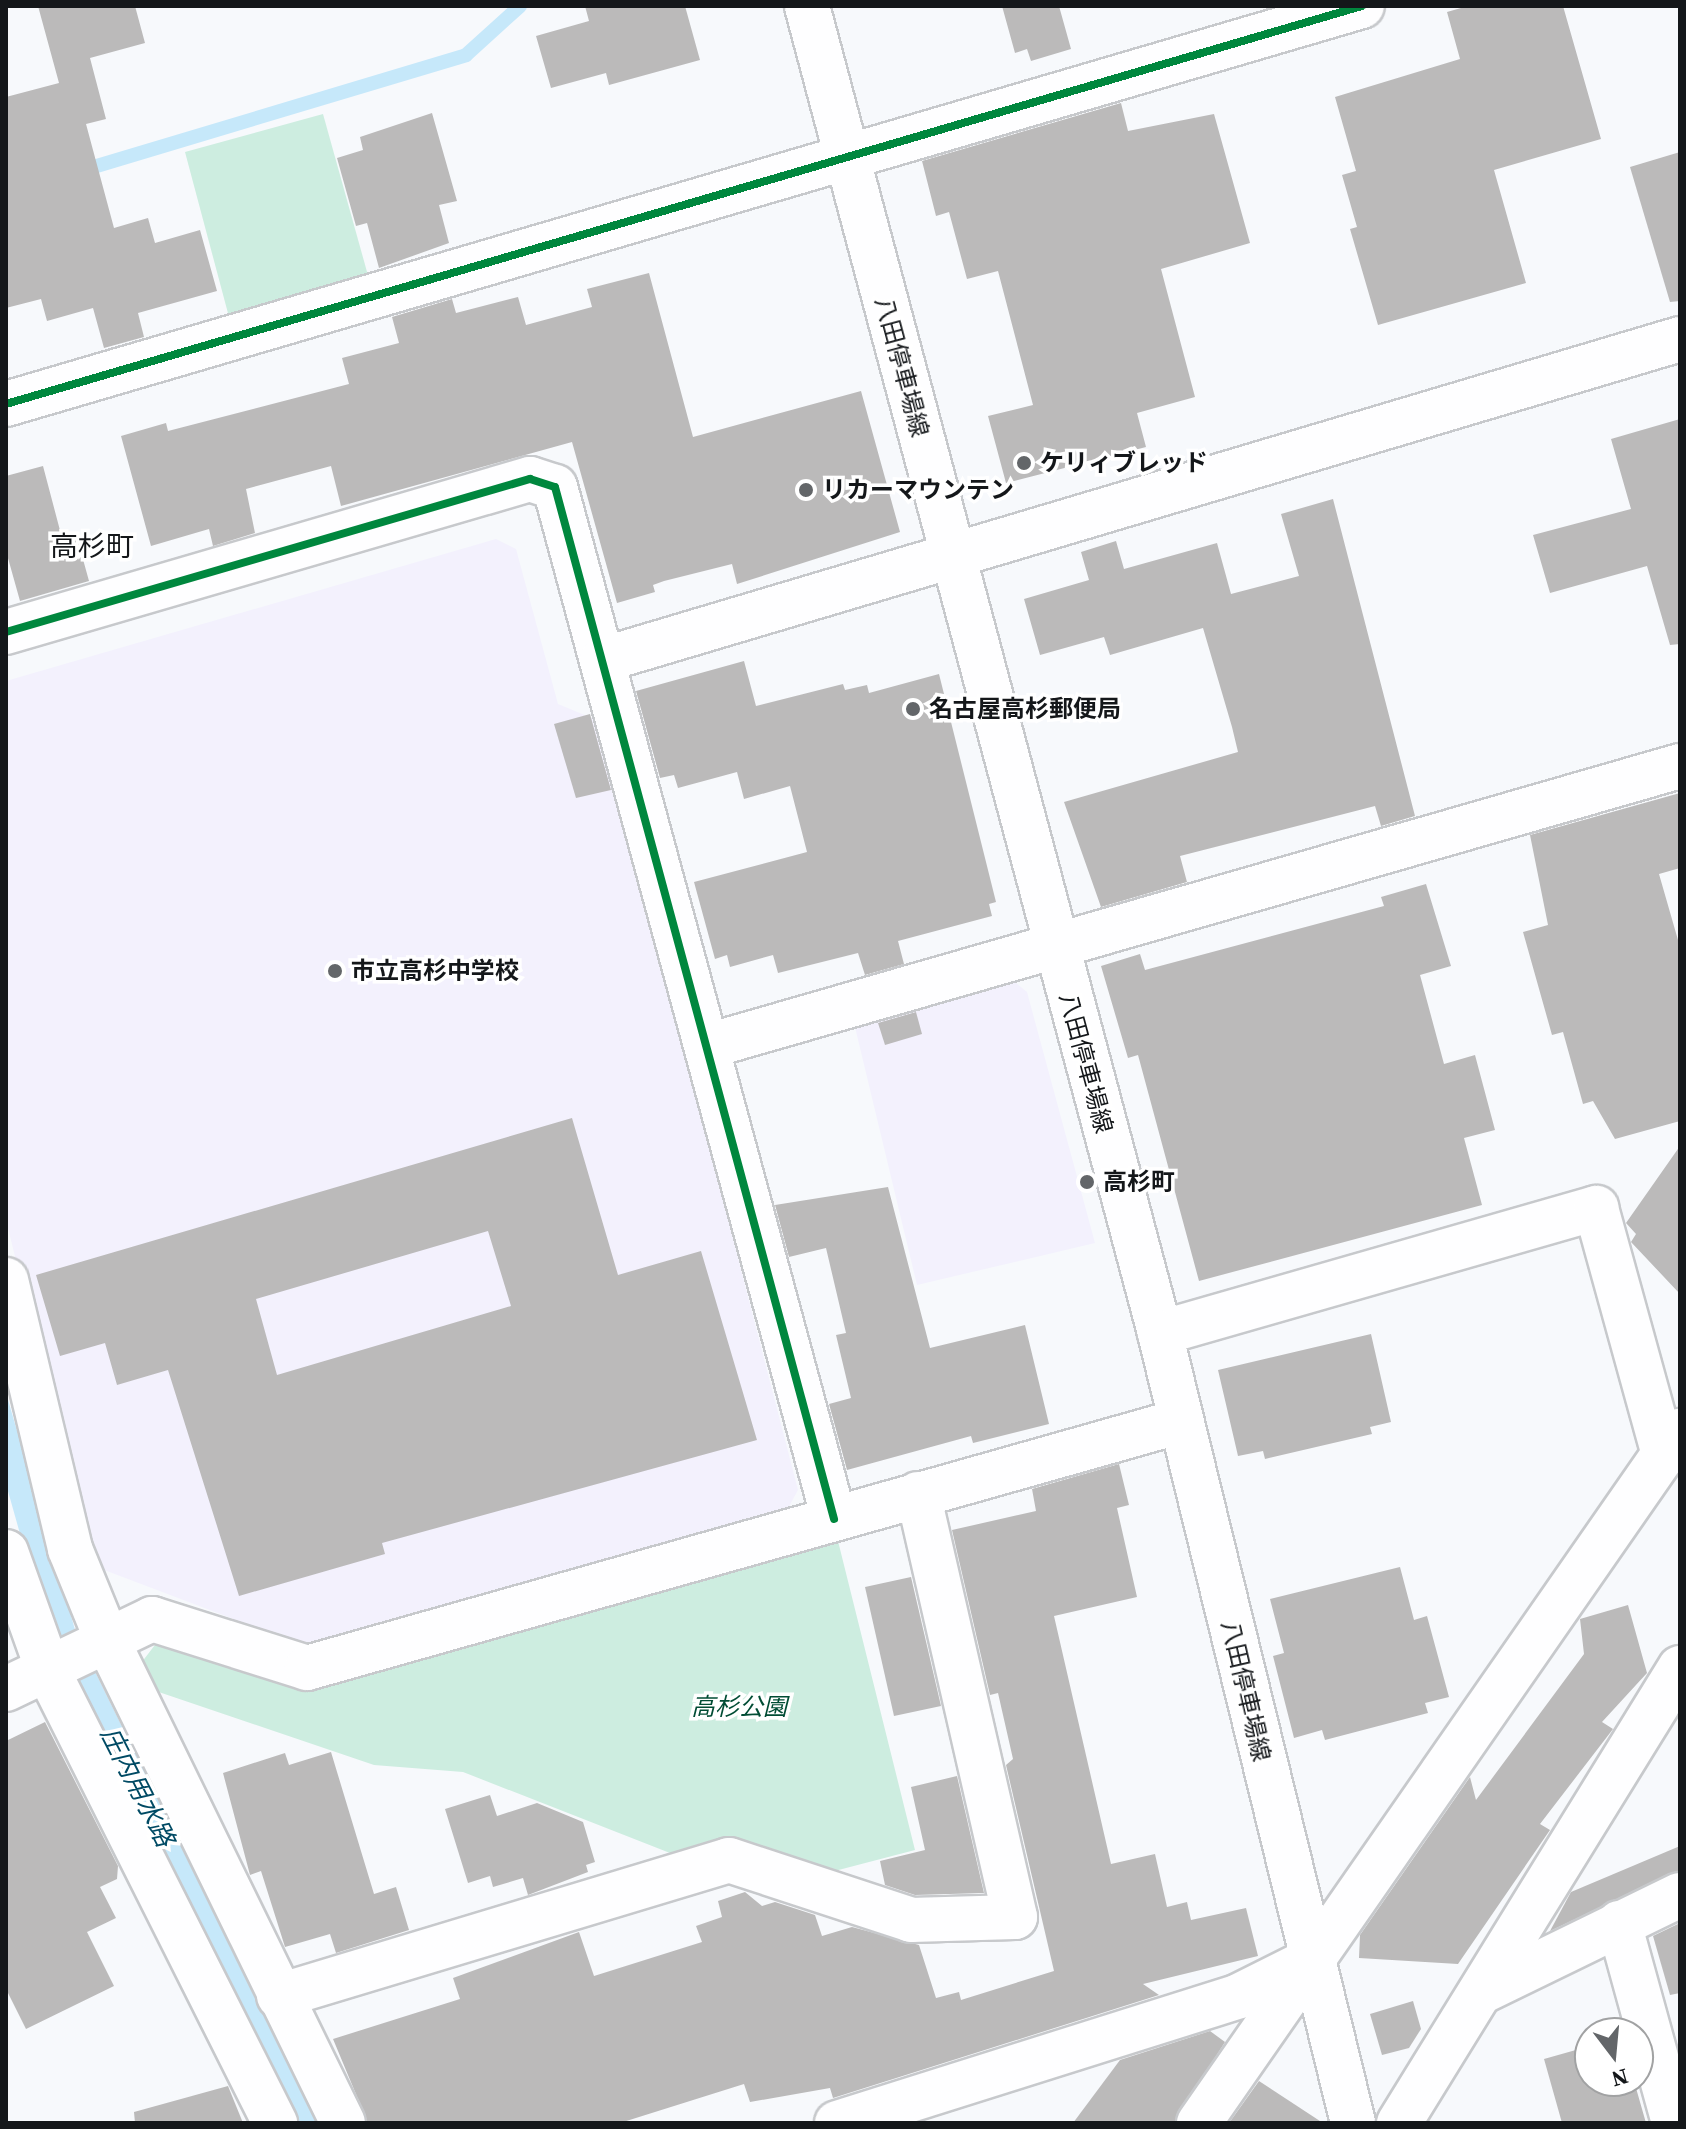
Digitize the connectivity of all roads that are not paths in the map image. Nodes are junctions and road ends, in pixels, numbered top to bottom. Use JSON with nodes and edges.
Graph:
{"nodes":[{"id":1,"x":807,"y":6,"type":"edge"},
{"id":2,"x":1362,"y":6,"type":"edge"},
{"id":3,"x":848,"y":158,"type":"junction"},
{"id":4,"x":1680,"y":339,"type":"edge"},
{"id":5,"x":6,"y":404,"type":"edge"},
{"id":6,"x":952,"y":556,"type":"junction"},
{"id":7,"x":6,"y":632,"type":"edge"},
{"id":8,"x":602,"y":660,"type":"junction"},
{"id":9,"x":1680,"y":766,"type":"edge"},
{"id":10,"x":1054,"y":946,"type":"junction"},
{"id":11,"x":708,"y":1046,"type":"junction"},
{"id":12,"x":6,"y":1280,"type":"edge"},
{"id":13,"x":1160,"y":1333,"type":"junction"},
{"id":14,"x":1181,"y":1421,"type":"junction"},
{"id":15,"x":1672,"y":1443,"type":"edge"},
{"id":16,"x":918,"y":1494,"type":"junction"},
{"id":17,"x":834,"y":1519,"type":"junction"},
{"id":18,"x":6,"y":1552,"type":"edge"},
{"id":19,"x":78,"y":1657,"type":"junction"},
{"id":20,"x":1680,"y":1668,"type":"edge"},
{"id":21,"x":6,"y":1689,"type":"edge"},
{"id":22,"x":1680,"y":1895,"type":"edge"},
{"id":23,"x":1619,"y":1923,"type":"junction"},
{"id":24,"x":1309,"y":1961,"type":"junction"},
{"id":25,"x":1485,"y":1990,"type":"junction"},
{"id":26,"x":279,"y":1996,"type":"junction"},
{"id":27,"x":1676,"y":2119,"type":"edge"},
{"id":28,"x":275,"y":2123,"type":"edge"},
{"id":29,"x":343,"y":2123,"type":"edge"},
{"id":30,"x":837,"y":2123,"type":"edge"},
{"id":31,"x":1199,"y":2123,"type":"edge"},
{"id":32,"x":1353,"y":2123,"type":"edge"},
{"id":33,"x":1399,"y":2123,"type":"edge"}],
"edges":[{"from":1,"to":3,"type":"street","name":"八田停車場線"},
{"from":2,"to":3,"type":"street"},
{"from":3,"to":5,"type":"street"},
{"from":3,"to":6,"type":"street","name":"八田停車場線"},
{"from":4,"to":6,"type":"street"},
{"from":6,"to":8,"type":"street"},
{"from":6,"to":10,"type":"street","name":"八田停車場線"},
{"from":7,"to":8,"type":"street"},
{"from":8,"to":11,"type":"street"},
{"from":9,"to":10,"type":"street"},
{"from":10,"to":11,"type":"street"},
{"from":10,"to":13,"type":"street","name":"八田停車場線"},
{"from":11,"to":17,"type":"street"},
{"from":12,"to":19,"type":"street"},
{"from":13,"to":14,"type":"street","name":"八田停車場線"},
{"from":13,"to":15,"type":"street"},
{"from":14,"to":16,"type":"street"},
{"from":14,"to":24,"type":"street","name":"八田停車場線"},
{"from":15,"to":24,"type":"street"},
{"from":16,"to":17,"type":"street"},
{"from":16,"to":26,"type":"street"},
{"from":17,"to":19,"type":"street"},
{"from":18,"to":19,"type":"street"},
{"from":19,"to":21,"type":"street"},
{"from":19,"to":26,"type":"street"},
{"from":19,"to":28,"type":"street"},
{"from":20,"to":25,"type":"street"},
{"from":22,"to":23,"type":"street"},
{"from":23,"to":25,"type":"street"},
{"from":23,"to":27,"type":"street"},
{"from":24,"to":30,"type":"street"},
{"from":24,"to":31,"type":"street"},
{"from":24,"to":32,"type":"street","name":"八田停車場線"},
{"from":25,"to":33,"type":"street"},
{"from":26,"to":29,"type":"street"}]}
